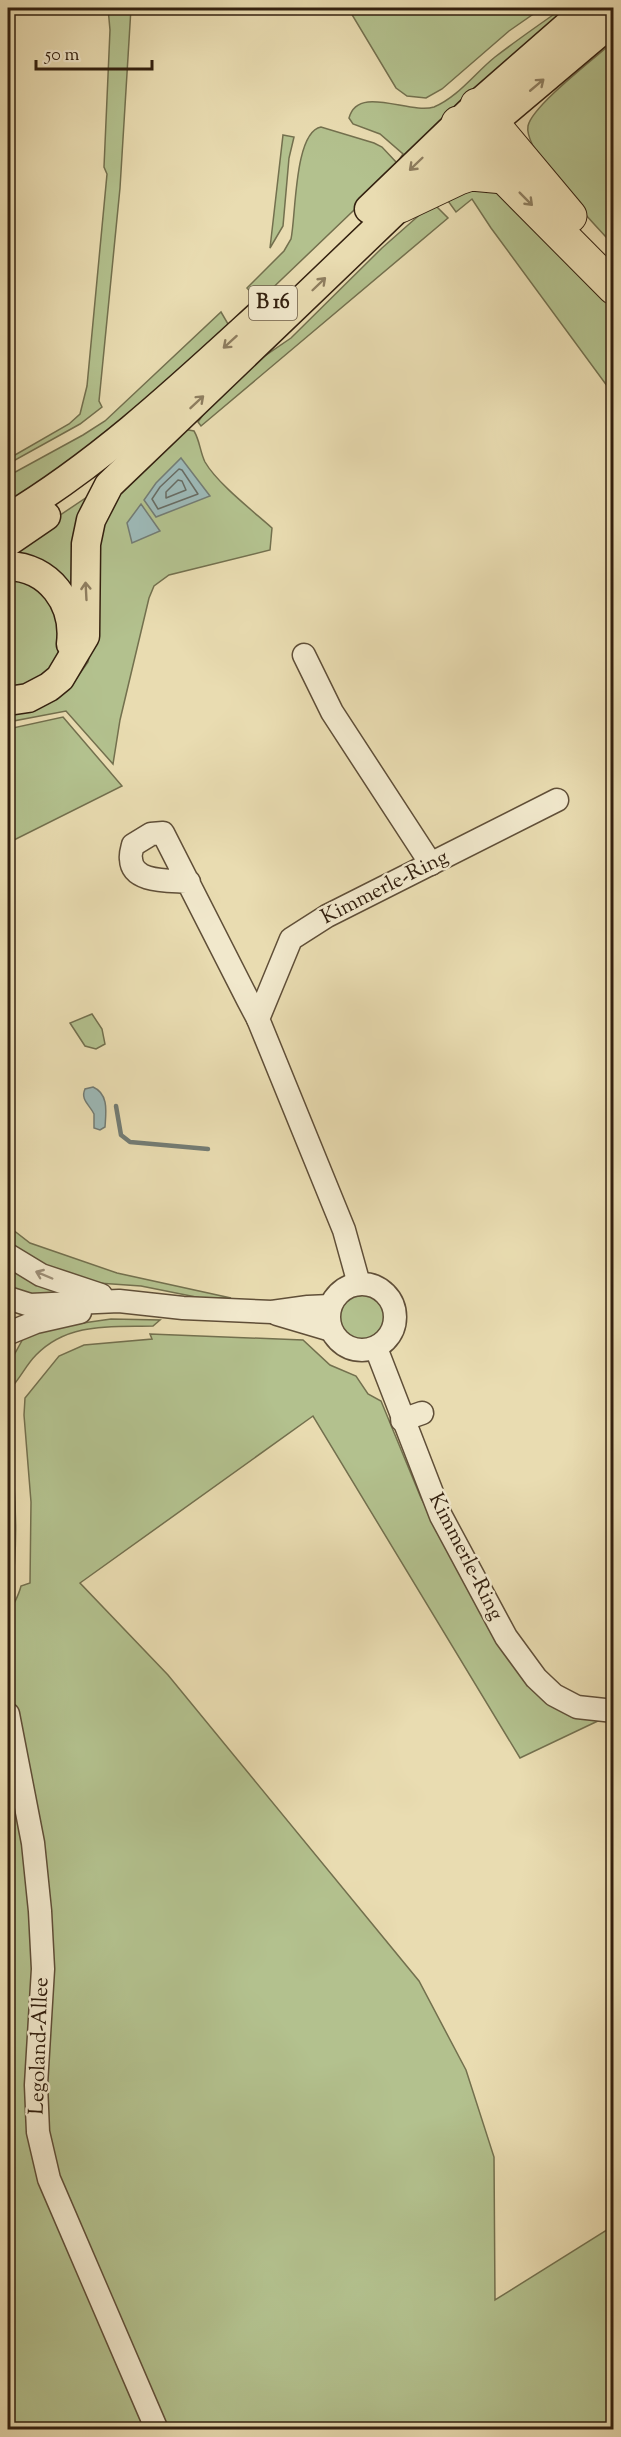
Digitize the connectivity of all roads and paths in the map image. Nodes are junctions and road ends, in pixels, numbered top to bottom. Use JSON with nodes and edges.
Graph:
{"nodes":[{"id":1,"x":588,"y":8,"type":"edge"},
{"id":2,"x":614,"y":20,"type":"edge"},
{"id":3,"x":475,"y":123,"type":"junction"},
{"id":4,"x":504,"y":177,"type":"junction"},
{"id":5,"x":400,"y":206,"type":"junction"},
{"id":6,"x":614,"y":265,"type":"edge"},
{"id":7,"x":614,"y":288,"type":"edge"},
{"id":8,"x":154,"y":441,"type":"junction"},
{"id":9,"x":8,"y":518,"type":"edge"},
{"id":10,"x":8,"y":542,"type":"edge"},
{"id":11,"x":8,"y":566,"type":"edge"},
{"id":12,"x":304,"y":655,"type":"dead end"},
{"id":13,"x":68,"y":667,"type":"junction"},
{"id":14,"x":8,"y":701,"type":"edge"},
{"id":15,"x":557,"y":800,"type":"dead end"},
{"id":16,"x":431,"y":864,"type":"junction"},
{"id":17,"x":189,"y":882,"type":"dead end"},
{"id":18,"x":258,"y":1018,"type":"junction"},
{"id":19,"x":8,"y":1255,"type":"edge"},
{"id":20,"x":359,"y":1284,"type":"junction"},
{"id":21,"x":8,"y":1298,"type":"edge"},
{"id":22,"x":119,"y":1301,"type":"junction"},
{"id":23,"x":8,"y":1306,"type":"edge"},
{"id":24,"x":330,"y":1306,"type":"junction"},
{"id":25,"x":272,"y":1312,"type":"junction"},
{"id":26,"x":331,"y":1330,"type":"junction"},
{"id":27,"x":8,"y":1336,"type":"edge"},
{"id":28,"x":375,"y":1348,"type":"junction"},
{"id":29,"x":614,"y":1711,"type":"edge"},
{"id":30,"x":8,"y":1714,"type":"edge"},
{"id":31,"x":157,"y":2430,"type":"edge"}],
"edges":[{"from":1,"to":3,"type":"main road","number":"B 16"},
{"from":3,"to":2,"type":"main road","number":"B 16","one_way":true},
{"from":3,"to":4,"type":"highway"},
{"from":3,"to":5,"type":"main road","number":"B 16"},
{"from":3,"to":6,"type":"highway"},
{"from":3,"to":9,"type":"main road","number":"B 16","one_way":true},
{"from":4,"to":5,"type":"highway"},
{"from":4,"to":7,"type":"highway","one_way":true},
{"from":8,"to":5,"type":"main road","number":"B 16","one_way":true},
{"from":8,"to":10,"type":"main road","number":"B 16"},
{"from":13,"to":8,"type":"main road","one_way":true},
{"from":11,"to":13,"type":"main road"},
{"from":12,"to":16,"type":"street"},
{"from":13,"to":14,"type":"main road"},
{"from":15,"to":16,"type":"street","name":"Kimmerle-Ring"},
{"from":16,"to":18,"type":"street","name":"Kimmerle-Ring"},
{"from":17,"to":18,"type":"street"},
{"from":18,"to":20,"type":"street"},
{"from":22,"to":19,"type":"street","one_way":true},
{"from":20,"to":24,"type":"street"},
{"from":20,"to":28,"type":"street"},
{"from":21,"to":22,"type":"street"},
{"from":22,"to":25,"type":"street"},
{"from":22,"to":27,"type":"street"},
{"from":23,"to":27,"type":"street"},
{"from":24,"to":25,"type":"street"},
{"from":24,"to":26,"type":"street"},
{"from":25,"to":26,"type":"street"},
{"from":26,"to":28,"type":"street"},
{"from":28,"to":29,"type":"street","name":"Kimmerle-Ring"},
{"from":30,"to":31,"type":"street","name":"Legoland-Allee"}]}
